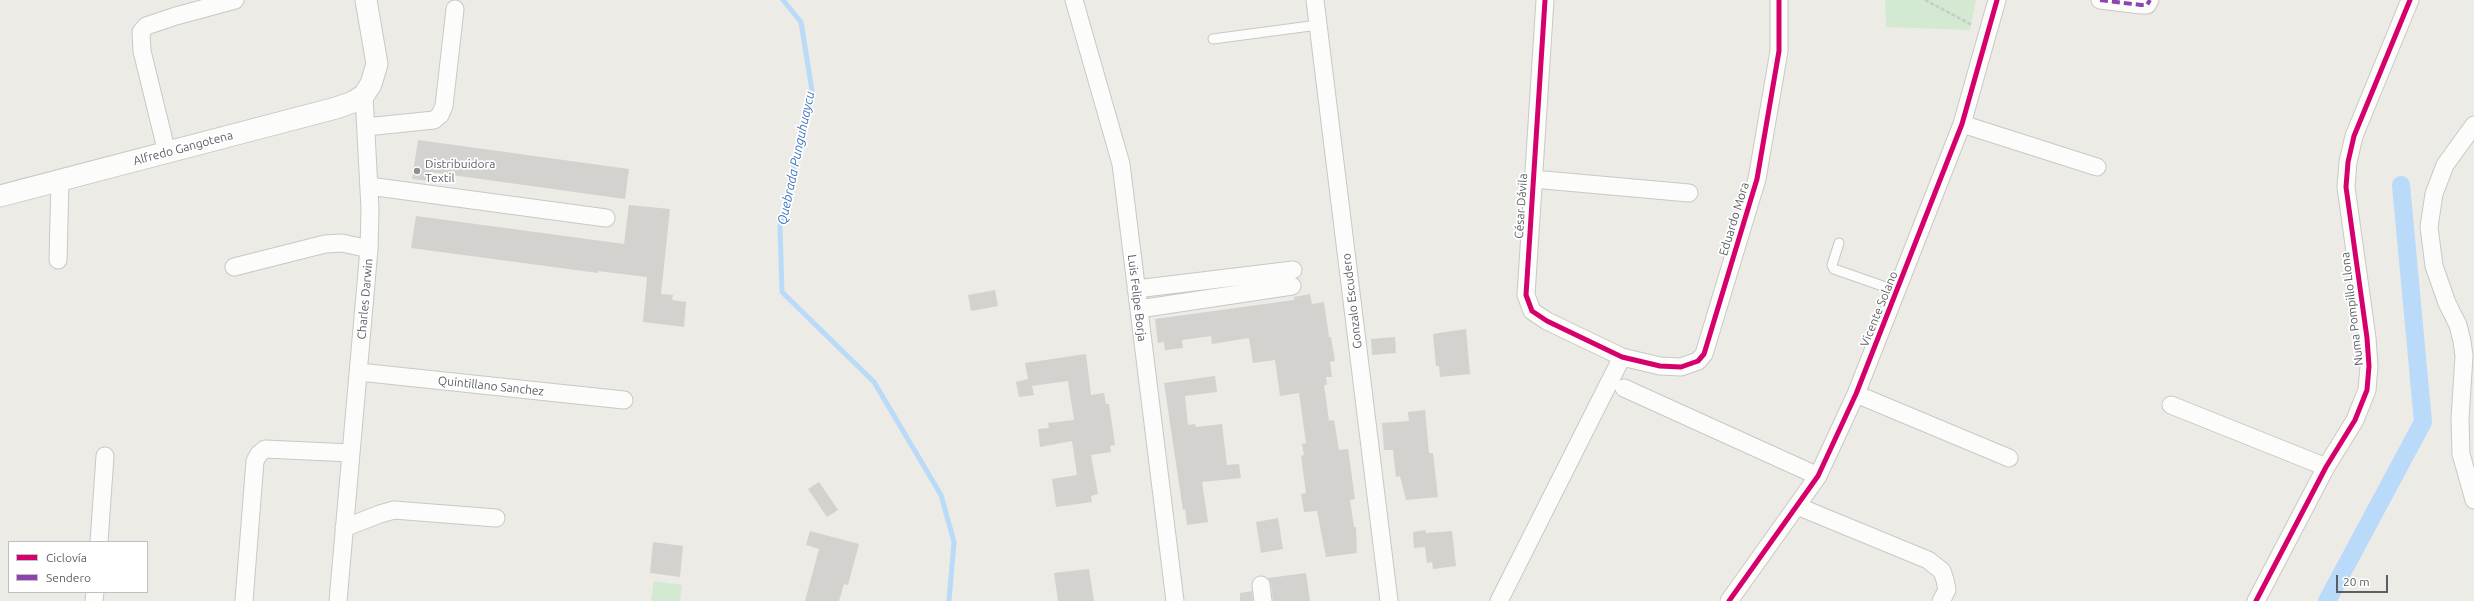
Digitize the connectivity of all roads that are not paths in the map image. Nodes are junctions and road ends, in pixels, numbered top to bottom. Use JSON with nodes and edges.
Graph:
{"nodes":[{"id":1,"x":235,"y":0,"type":"edge"},
{"id":2,"x":366,"y":0,"type":"edge"},
{"id":3,"x":1074,"y":0,"type":"edge"},
{"id":4,"x":1315,"y":0,"type":"edge"},
{"id":5,"x":1545,"y":0,"type":"edge"},
{"id":6,"x":1779,"y":0,"type":"edge"},
{"id":7,"x":1998,"y":0,"type":"edge"},
{"id":8,"x":2100,"y":0,"type":"edge"},
{"id":9,"x":2150,"y":0,"type":"edge"},
{"id":10,"x":2410,"y":0,"type":"edge"},
{"id":11,"x":455,"y":10,"type":"dead end"},
{"id":12,"x":1318,"y":25,"type":"junction"},
{"id":13,"x":1213,"y":39,"type":"dead end"},
{"id":14,"x":364,"y":95,"type":"junction"},
{"id":15,"x":1962,"y":124,"type":"junction"},
{"id":16,"x":2474,"y":125,"type":"edge"},
{"id":17,"x":366,"y":127,"type":"junction"},
{"id":18,"x":167,"y":153,"type":"junction"},
{"id":19,"x":2097,"y":168,"type":"dead end"},
{"id":20,"x":1533,"y":179,"type":"junction"},
{"id":21,"x":60,"y":180,"type":"junction"},
{"id":22,"x":369,"y":186,"type":"junction"},
{"id":23,"x":1689,"y":193,"type":"dead end"},
{"id":24,"x":0,"y":196,"type":"edge"},
{"id":25,"x":606,"y":218,"type":"dead end"},
{"id":26,"x":1839,"y":243,"type":"dead end"},
{"id":27,"x":369,"y":249,"type":"junction"},
{"id":28,"x":58,"y":260,"type":"dead end"},
{"id":29,"x":234,"y":267,"type":"dead end"},
{"id":30,"x":1136,"y":289,"type":"junction"},
{"id":31,"x":1897,"y":291,"type":"junction"},
{"id":32,"x":1139,"y":309,"type":"junction"},
{"id":33,"x":1622,"y":356,"type":"junction"},
{"id":34,"x":359,"y":372,"type":"junction"},
{"id":35,"x":1624,"y":388,"type":"dead end"},
{"id":36,"x":1856,"y":394,"type":"junction"},
{"id":37,"x":624,"y":400,"type":"dead end"},
{"id":38,"x":2171,"y":405,"type":"dead end"},
{"id":39,"x":351,"y":453,"type":"junction"},
{"id":40,"x":105,"y":456,"type":"dead end"},
{"id":41,"x":2009,"y":458,"type":"dead end"},
{"id":42,"x":2326,"y":466,"type":"junction"},
{"id":43,"x":1818,"y":476,"type":"junction"},
{"id":44,"x":2474,"y":500,"type":"edge"},
{"id":45,"x":1797,"y":506,"type":"junction"},
{"id":46,"x":496,"y":518,"type":"dead end"},
{"id":47,"x":344,"y":528,"type":"junction"},
{"id":48,"x":99,"y":541,"type":"edge"},
{"id":49,"x":1736,"y":599,"type":"edge"},
{"id":50,"x":244,"y":601,"type":"edge"},
{"id":51,"x":338,"y":601,"type":"edge"},
{"id":52,"x":1174,"y":601,"type":"edge"},
{"id":53,"x":1389,"y":601,"type":"edge"},
{"id":54,"x":1499,"y":601,"type":"edge"},
{"id":55,"x":1940,"y":601,"type":"edge"},
{"id":56,"x":2256,"y":601,"type":"edge"}],
"edges":[{"from":1,"to":18,"type":"street"},
{"from":2,"to":14,"type":"street","name":"Charles Darwin"},
{"from":3,"to":30,"type":"street","name":"Luis Felipe Borja"},
{"from":4,"to":12,"type":"street","name":"Gonzalo Escudero"},
{"from":5,"to":20,"type":"street","name":"César Dávila"},
{"from":6,"to":33,"type":"street","name":"Eduardo Mora"},
{"from":7,"to":15,"type":"street","name":"Vicente Solano"},
{"from":8,"to":9,"type":"street"},
{"from":10,"to":42,"type":"street","name":"Numa Pompillo Llona"},
{"from":11,"to":17,"type":"street"},
{"from":12,"to":13,"type":"lane"},
{"from":12,"to":53,"type":"street","name":"Gonzalo Escudero"},
{"from":14,"to":17,"type":"street","name":"Charles Darwin"},
{"from":14,"to":18,"type":"street","name":"Alfredo Gangotena"},
{"from":15,"to":19,"type":"street"},
{"from":15,"to":31,"type":"street","name":"Vicente Solano"},
{"from":16,"to":44,"type":"street"},
{"from":17,"to":22,"type":"street","name":"Charles Darwin"},
{"from":18,"to":21,"type":"street","name":"Alfredo Gangotena"},
{"from":20,"to":23,"type":"street"},
{"from":20,"to":33,"type":"street","name":"César Dávila"},
{"from":21,"to":24,"type":"street","name":"Alfredo Gangotena"},
{"from":21,"to":28,"type":"street"},
{"from":22,"to":25,"type":"street"},
{"from":22,"to":27,"type":"street","name":"Charles Darwin"},
{"from":26,"to":31,"type":"lane"},
{"from":27,"to":29,"type":"street"},
{"from":27,"to":34,"type":"street","name":"Charles Darwin"},
{"from":30,"to":32,"type":"street","name":"Luis Felipe Borja"},
{"from":30,"to":32,"type":"street"},
{"from":31,"to":36,"type":"street","name":"Vicente Solano"},
{"from":32,"to":52,"type":"street","name":"Luis Felipe Borja"},
{"from":33,"to":54,"type":"street"},
{"from":34,"to":37,"type":"street","name":"Quintillano Sanchez"},
{"from":34,"to":39,"type":"street","name":"Charles Darwin"},
{"from":35,"to":43,"type":"street"},
{"from":36,"to":41,"type":"street"},
{"from":36,"to":43,"type":"street","name":"Vicente Solano"},
{"from":38,"to":42,"type":"street"},
{"from":39,"to":47,"type":"street","name":"Charles Darwin"},
{"from":39,"to":50,"type":"street"},
{"from":40,"to":48,"type":"street"},
{"from":42,"to":56,"type":"street","name":"Numa Pompillo Llona"},
{"from":43,"to":45,"type":"street","name":"Vicente Solano"},
{"from":45,"to":49,"type":"street","name":"Vicente Solano"},
{"from":45,"to":55,"type":"street"},
{"from":46,"to":47,"type":"street"},
{"from":47,"to":51,"type":"street","name":"Charles Darwin"}]}
